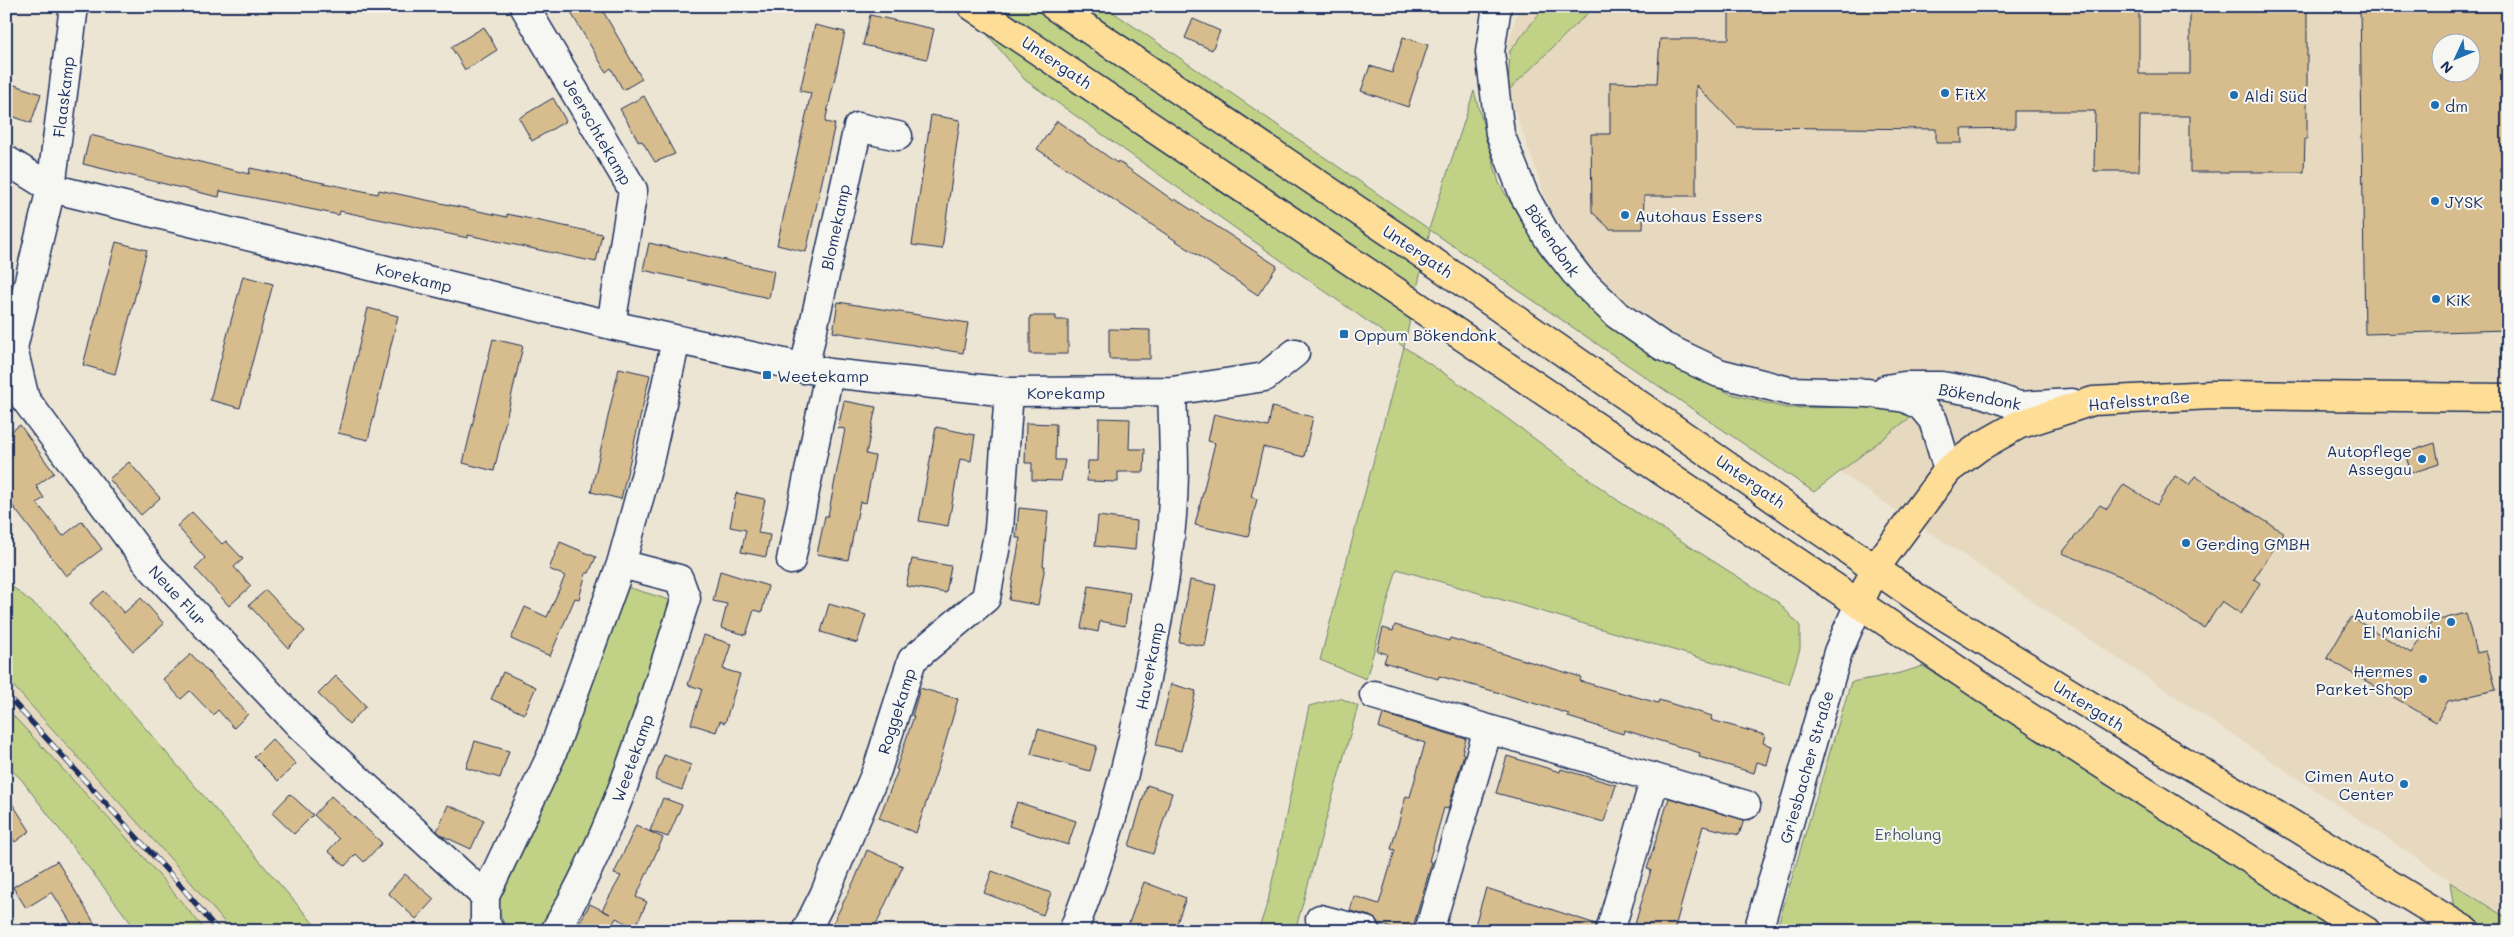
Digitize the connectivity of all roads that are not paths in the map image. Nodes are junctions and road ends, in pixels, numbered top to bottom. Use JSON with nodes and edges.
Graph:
{"nodes":[{"id":1,"x":74,"y":6,"type":"edge"},
{"id":2,"x":524,"y":6,"type":"edge"},
{"id":3,"x":972,"y":6,"type":"edge"},
{"id":4,"x":1054,"y":6,"type":"edge"},
{"id":5,"x":1497,"y":6,"type":"edge"},
{"id":6,"x":898,"y":136,"type":"dead end"},
{"id":7,"x":6,"y":160,"type":"edge"},
{"id":8,"x":51,"y":188,"type":"junction"},
{"id":9,"x":611,"y":325,"type":"junction"},
{"id":10,"x":676,"y":340,"type":"junction"},
{"id":11,"x":1295,"y":353,"type":"dead end"},
{"id":12,"x":817,"y":371,"type":"junction"},
{"id":13,"x":1172,"y":391,"type":"junction"},
{"id":14,"x":1009,"y":392,"type":"junction"},
{"id":15,"x":1868,"y":393,"type":"junction"},
{"id":16,"x":2508,"y":398,"type":"edge"},
{"id":17,"x":2093,"y":402,"type":"junction"},
{"id":18,"x":1948,"y":470,"type":"junction"},
{"id":19,"x":791,"y":560,"type":"dead end"},
{"id":20,"x":621,"y":564,"type":"junction"},
{"id":21,"x":1876,"y":567,"type":"junction"},
{"id":22,"x":1859,"y":604,"type":"junction"},
{"id":23,"x":1374,"y":694,"type":"dead end"},
{"id":24,"x":1488,"y":729,"type":"junction"},
{"id":25,"x":1655,"y":778,"type":"junction"},
{"id":26,"x":1746,"y":804,"type":"dead end"},
{"id":27,"x":485,"y":896,"type":"junction"},
{"id":28,"x":1320,"y":919,"type":"dead end"},
{"id":29,"x":490,"y":931,"type":"edge"},
{"id":30,"x":555,"y":931,"type":"edge"},
{"id":31,"x":806,"y":931,"type":"edge"},
{"id":32,"x":1073,"y":931,"type":"edge"},
{"id":33,"x":1366,"y":931,"type":"edge"},
{"id":34,"x":1429,"y":931,"type":"edge"},
{"id":35,"x":1610,"y":931,"type":"edge"},
{"id":36,"x":1758,"y":931,"type":"edge"},
{"id":37,"x":2366,"y":931,"type":"edge"},
{"id":38,"x":2466,"y":931,"type":"edge"}],
"edges":[{"from":1,"to":8,"type":"street","name":"Flaaskamp"},
{"from":2,"to":9,"type":"street","name":"Jeerschtekamp"},
{"from":3,"to":22,"type":"main road","name":"Untergath"},
{"from":4,"to":21,"type":"main road","name":"Untergath"},
{"from":5,"to":15,"type":"street","name":"Bökendonk"},
{"from":6,"to":12,"type":"street","name":"Blomekamp"},
{"from":7,"to":8,"type":"street","name":"Korekamp"},
{"from":8,"to":9,"type":"street","name":"Korekamp"},
{"from":8,"to":27,"type":"street","name":"Neue Flur"},
{"from":9,"to":10,"type":"street","name":"Korekamp"},
{"from":10,"to":12,"type":"street","name":"Korekamp"},
{"from":10,"to":20,"type":"street"},
{"from":11,"to":13,"type":"street","name":"Korekamp"},
{"from":12,"to":14,"type":"street","name":"Korekamp"},
{"from":12,"to":19,"type":"street"},
{"from":13,"to":14,"type":"street","name":"Korekamp"},
{"from":13,"to":32,"type":"street","name":"Haverkamp"},
{"from":14,"to":31,"type":"street","name":"Roggekamp"},
{"from":15,"to":17,"type":"street","name":"Bökendonk"},
{"from":15,"to":18,"type":"street","name":"Bökendonk"},
{"from":16,"to":17,"type":"main road","name":"Hafelsstraße"},
{"from":17,"to":18,"type":"main road","name":"Hafelsstraße"},
{"from":18,"to":21,"type":"main road","name":"Hafelsstraße"},
{"from":20,"to":27,"type":"street"},
{"from":20,"to":30,"type":"street","name":"Weetekamp"},
{"from":21,"to":22,"type":"main road","name":"Hafelsstraße"},
{"from":21,"to":38,"type":"main road","name":"Untergath"},
{"from":22,"to":36,"type":"street","name":"Griesbacher Straße"},
{"from":22,"to":37,"type":"main road","name":"Untergath"},
{"from":23,"to":24,"type":"street"},
{"from":24,"to":25,"type":"street"},
{"from":24,"to":34,"type":"street"},
{"from":25,"to":26,"type":"street"},
{"from":25,"to":35,"type":"street"},
{"from":27,"to":29,"type":"street"},
{"from":28,"to":33,"type":"street"}]}
